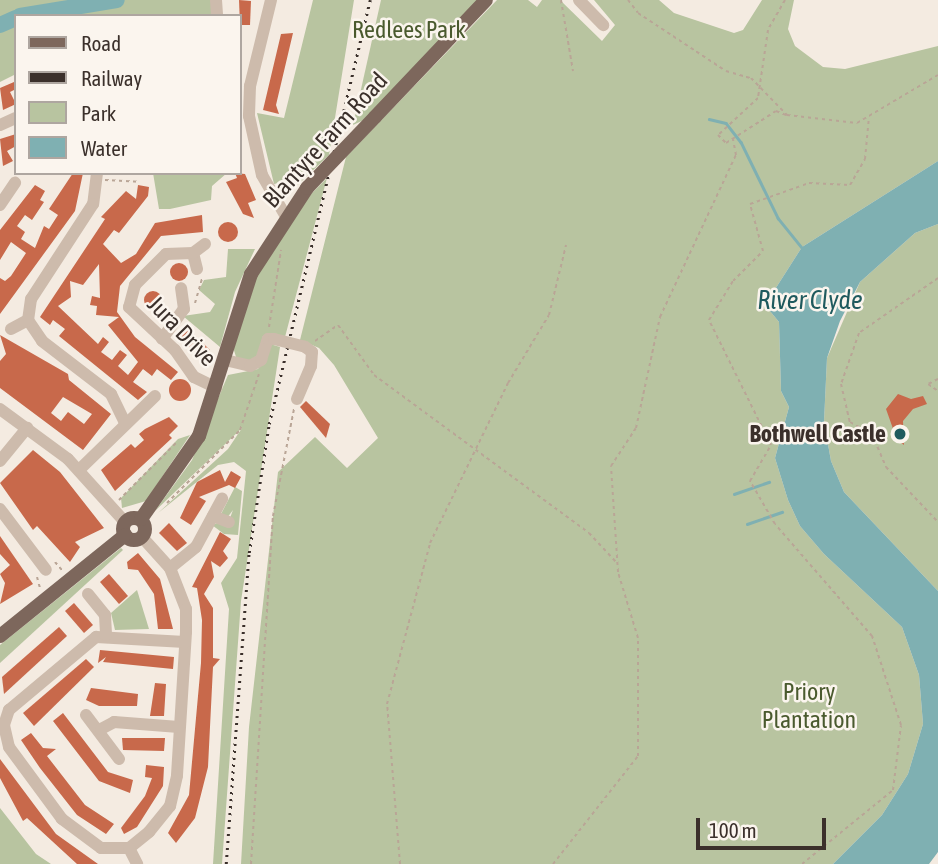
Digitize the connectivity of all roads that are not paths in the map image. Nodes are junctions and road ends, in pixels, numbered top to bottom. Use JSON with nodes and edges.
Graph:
{"nodes":[{"id":1,"x":271,"y":0,"type":"edge"},
{"id":2,"x":486,"y":0,"type":"edge"},
{"id":3,"x":579,"y":0,"type":"edge"},
{"id":4,"x":603,"y":24,"type":"dead end"},
{"id":5,"x":245,"y":85,"type":"edge"},
{"id":6,"x":97,"y":176,"type":"edge"},
{"id":7,"x":8,"y":188,"type":"edge"},
{"id":8,"x":0,"y":205,"type":"edge"},
{"id":9,"x":281,"y":220,"type":"junction"},
{"id":10,"x":205,"y":244,"type":"dead end"},
{"id":11,"x":193,"y":253,"type":"junction"},
{"id":12,"x":197,"y":269,"type":"road end"},
{"id":13,"x":181,"y":288,"type":"dead end"},
{"id":14,"x":28,"y":320,"type":"junction"},
{"id":15,"x":11,"y":329,"type":"dead end"},
{"id":16,"x":162,"y":339,"type":"junction"},
{"id":17,"x":225,"y":360,"type":"junction"},
{"id":18,"x":217,"y":388,"type":"junction"},
{"id":19,"x":155,"y":396,"type":"dead end"},
{"id":20,"x":297,"y":399,"type":"road end"},
{"id":21,"x":0,"y":409,"type":"edge"},
{"id":22,"x":125,"y":423,"type":"junction"},
{"id":23,"x":27,"y":428,"type":"junction"},
{"id":24,"x":0,"y":461,"type":"edge"},
{"id":25,"x":79,"y":470,"type":"junction"},
{"id":26,"x":222,"y":499,"type":"dead end"},
{"id":27,"x":0,"y":509,"type":"edge"},
{"id":28,"x":213,"y":516,"type":"junction"},
{"id":29,"x":141,"y":519,"type":"junction"},
{"id":30,"x":229,"y":522,"type":"dead end"},
{"id":31,"x":122,"y":523,"type":"junction"},
{"id":32,"x":142,"y":537,"type":"junction"},
{"id":33,"x":170,"y":568,"type":"junction"},
{"id":34,"x":46,"y":570,"type":"dead end"},
{"id":35,"x":88,"y":594,"type":"dead end"},
{"id":36,"x":106,"y":635,"type":"junction"},
{"id":37,"x":0,"y":636,"type":"edge"},
{"id":38,"x":186,"y":642,"type":"junction"},
{"id":39,"x":86,"y":715,"type":"dead end"},
{"id":40,"x":178,"y":726,"type":"junction"},
{"id":41,"x":102,"y":729,"type":"junction"},
{"id":42,"x":119,"y":759,"type":"dead end"},
{"id":43,"x":129,"y":848,"type":"junction"},
{"id":44,"x":137,"y":864,"type":"edge"}],
"edges":[{"from":1,"to":5,"type":"street"},
{"from":2,"to":9,"type":"main road","name":"Blantyre Farm Road","bridge":true},
{"from":3,"to":4,"type":"street"},
{"from":5,"to":9,"type":"street"},
{"from":6,"to":14,"type":"street"},
{"from":7,"to":8,"type":"street"},
{"from":9,"to":17,"type":"main road","name":"Blantyre Farm Road"},
{"from":10,"to":11,"type":"street","name":"Jura Drive"},
{"from":11,"to":12,"type":"street"},
{"from":11,"to":16,"type":"street","name":"Jura Drive"},
{"from":13,"to":16,"type":"street"},
{"from":14,"to":15,"type":"street"},
{"from":14,"to":22,"type":"street"},
{"from":16,"to":18,"type":"street","name":"Jura Drive"},
{"from":17,"to":18,"type":"main road","name":"Blantyre Farm Road"},
{"from":17,"to":20,"type":"street","bridge":true},
{"from":18,"to":29,"type":"main road","name":"Blantyre Farm Road"},
{"from":19,"to":22,"type":"street"},
{"from":21,"to":23,"type":"street"},
{"from":22,"to":25,"type":"street"},
{"from":23,"to":24,"type":"street"},
{"from":23,"to":25,"type":"street"},
{"from":25,"to":31,"type":"street"},
{"from":26,"to":28,"type":"street"},
{"from":27,"to":34,"type":"street"},
{"from":28,"to":30,"type":"street"},
{"from":28,"to":33,"type":"street"},
{"from":29,"to":31,"type":"main road"},
{"from":29,"to":32,"type":"main road"},
{"from":31,"to":32,"type":"main road"},
{"from":31,"to":37,"type":"main road"},
{"from":32,"to":33,"type":"street"},
{"from":33,"to":38,"type":"street"},
{"from":35,"to":36,"type":"street"},
{"from":36,"to":38,"type":"street"},
{"from":36,"to":43,"type":"street"},
{"from":38,"to":40,"type":"street"},
{"from":39,"to":41,"type":"street"},
{"from":40,"to":41,"type":"street"},
{"from":40,"to":43,"type":"street"},
{"from":41,"to":42,"type":"street"},
{"from":43,"to":44,"type":"street"}]}
